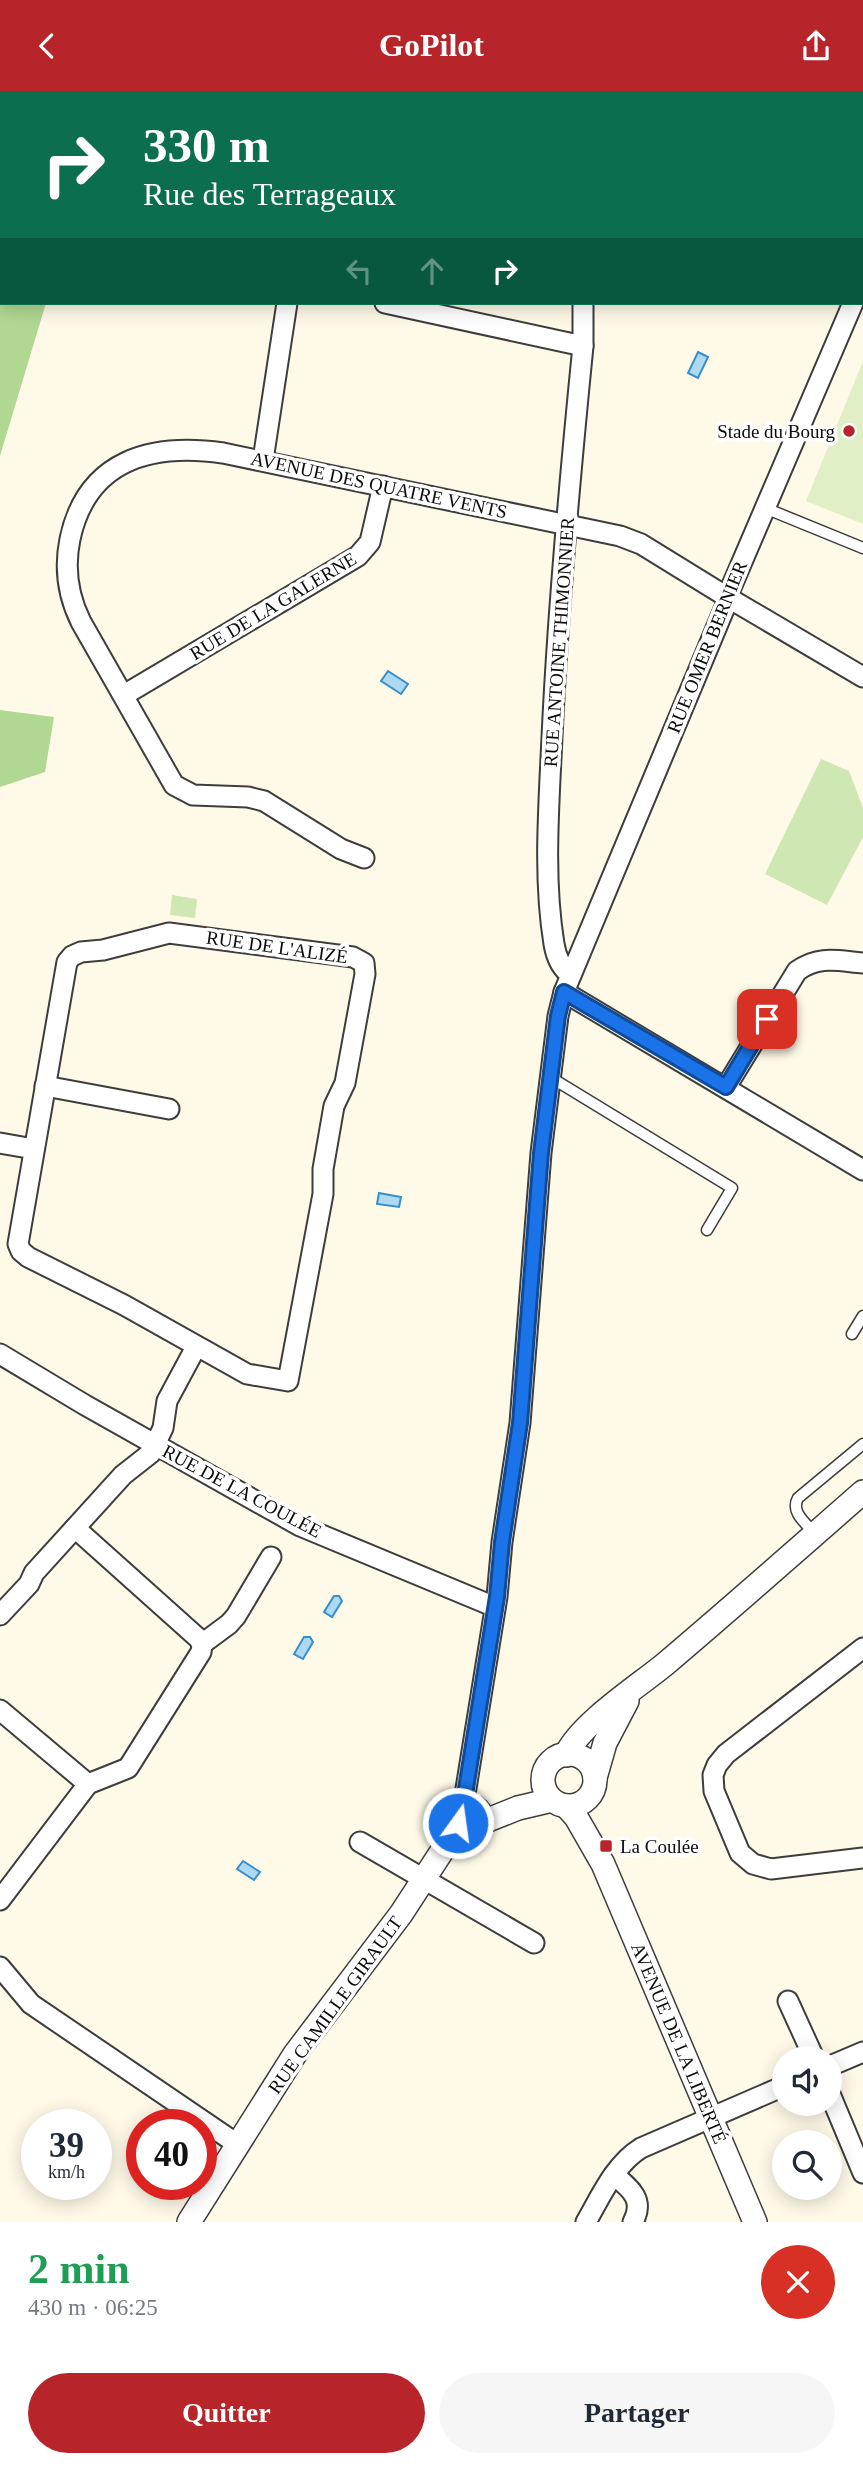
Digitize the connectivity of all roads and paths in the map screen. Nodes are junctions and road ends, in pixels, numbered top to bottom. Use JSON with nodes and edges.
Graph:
{"nodes":[{"id":1,"x":287,"y":305,"type":"edge"},
{"id":2,"x":394,"y":305,"type":"edge"},
{"id":3,"x":583,"y":305,"type":"edge"},
{"id":4,"x":852,"y":305,"type":"edge"},
{"id":5,"x":583,"y":346,"type":"junction"},
{"id":6,"x":263,"y":460,"type":"junction"},
{"id":7,"x":383,"y":486,"type":"junction"},
{"id":8,"x":765,"y":508,"type":"junction"},
{"id":9,"x":566,"y":524,"type":"junction"},
{"id":10,"x":863,"y":548,"type":"edge"},
{"id":11,"x":727,"y":597,"type":"junction"},
{"id":12,"x":863,"y":677,"type":"edge"},
{"id":13,"x":124,"y":695,"type":"junction"},
{"id":14,"x":364,"y":858,"type":"dead end"},
{"id":15,"x":863,"y":963,"type":"edge"},
{"id":16,"x":568,"y":983,"type":"junction"},
{"id":17,"x":550,"y":1077,"type":"junction"},
{"id":18,"x":45,"y":1086,"type":"junction"},
{"id":19,"x":726,"y":1087,"type":"junction"},
{"id":20,"x":169,"y":1109,"type":"dead end"},
{"id":21,"x":0,"y":1143,"type":"edge"},
{"id":22,"x":34,"y":1149,"type":"junction"},
{"id":23,"x":863,"y":1170,"type":"edge"},
{"id":24,"x":707,"y":1230,"type":"dead end"},
{"id":25,"x":863,"y":1316,"type":"edge"},
{"id":26,"x":852,"y":1334,"type":"dead end"},
{"id":27,"x":196,"y":1347,"type":"junction"},
{"id":28,"x":0,"y":1354,"type":"edge"},
{"id":29,"x":863,"y":1444,"type":"edge"},
{"id":30,"x":156,"y":1445,"type":"junction"},
{"id":31,"x":863,"y":1492,"type":"edge"},
{"id":32,"x":75,"y":1528,"type":"junction"},
{"id":33,"x":815,"y":1534,"type":"junction"},
{"id":34,"x":271,"y":1557,"type":"dead end"},
{"id":35,"x":495,"y":1607,"type":"junction"},
{"id":36,"x":0,"y":1615,"type":"edge"},
{"id":37,"x":202,"y":1644,"type":"junction"},
{"id":38,"x":863,"y":1648,"type":"edge"},
{"id":39,"x":634,"y":1689,"type":"junction"},
{"id":40,"x":0,"y":1710,"type":"edge"},
{"id":41,"x":566,"y":1755,"type":"junction"},
{"id":42,"x":544,"y":1774,"type":"junction"},
{"id":43,"x":88,"y":1784,"type":"junction"},
{"id":44,"x":593,"y":1785,"type":"junction"},
{"id":45,"x":559,"y":1803,"type":"junction"},
{"id":46,"x":470,"y":1817,"type":"junction"},
{"id":47,"x":360,"y":1842,"type":"dead end"},
{"id":48,"x":863,"y":1858,"type":"edge"},
{"id":49,"x":603,"y":1864,"type":"junction"},
{"id":50,"x":425,"y":1880,"type":"junction"},
{"id":51,"x":0,"y":1900,"type":"edge"},
{"id":52,"x":534,"y":1943,"type":"dead end"},
{"id":53,"x":0,"y":1967,"type":"edge"},
{"id":54,"x":788,"y":2001,"type":"dead end"},
{"id":55,"x":809,"y":2046,"type":"edge"},
{"id":56,"x":863,"y":2052,"type":"edge"},
{"id":57,"x":842,"y":2061,"type":"edge"},
{"id":58,"x":772,"y":2091,"type":"edge"},
{"id":59,"x":711,"y":2116,"type":"junction"},
{"id":60,"x":839,"y":2116,"type":"edge"},
{"id":61,"x":237,"y":2144,"type":"junction"},
{"id":62,"x":863,"y":2173,"type":"edge"},
{"id":63,"x":614,"y":2175,"type":"junction"},
{"id":64,"x":189,"y":2222,"type":"edge"},
{"id":65,"x":586,"y":2222,"type":"edge"},
{"id":66,"x":633,"y":2222,"type":"edge"},
{"id":67,"x":755,"y":2222,"type":"edge"}],
"edges":[{"from":1,"to":6,"type":"street"},
{"from":2,"to":5,"type":"street"},
{"from":3,"to":5,"type":"street","name":"RUE ANTOINE THIMONNIER"},
{"from":4,"to":8,"type":"street","name":"RUE OMER BERNIER"},
{"from":5,"to":9,"type":"street","name":"RUE ANTOINE THIMONNIER"},
{"from":6,"to":7,"type":"street","name":"AVENUE DES QUATRE VENTS"},
{"from":6,"to":13,"type":"street","name":"AVENUE DES QUATRE VENTS"},
{"from":7,"to":9,"type":"street","name":"AVENUE DES QUATRE VENTS"},
{"from":7,"to":13,"type":"street","name":"RUE DE LA GALERNE"},
{"from":8,"to":10,"type":"lane"},
{"from":8,"to":11,"type":"street","name":"RUE OMER BERNIER"},
{"from":9,"to":11,"type":"street","name":"AVENUE DES QUATRE VENTS"},
{"from":9,"to":16,"type":"street","name":"RUE ANTOINE THIMONNIER"},
{"from":11,"to":12,"type":"street","name":"AVENUE DES QUATRE VENTS"},
{"from":11,"to":16,"type":"street","name":"RUE OMER BERNIER"},
{"from":13,"to":14,"type":"street","name":"AVENUE DES QUATRE VENTS"},
{"from":15,"to":19,"type":"street"},
{"from":16,"to":17,"type":"street","name":"RUE CAMILLE GIRAULT"},
{"from":16,"to":19,"type":"street"},
{"from":17,"to":24,"type":"lane"},
{"from":17,"to":35,"type":"street","name":"RUE CAMILLE GIRAULT"},
{"from":18,"to":20,"type":"street"},
{"from":18,"to":22,"type":"street","name":"RUE DE L'ALIZÉ"},
{"from":18,"to":27,"type":"street","name":"RUE DE L'ALIZÉ"},
{"from":19,"to":23,"type":"street"},
{"from":21,"to":22,"type":"street"},
{"from":22,"to":27,"type":"street","name":"RUE DE L'ALIZÉ"},
{"from":25,"to":26,"type":"lane"},
{"from":27,"to":30,"type":"street"},
{"from":28,"to":30,"type":"street","name":"RUE DE LA COULÉE"},
{"from":29,"to":33,"type":"lane"},
{"from":30,"to":32,"type":"street"},
{"from":30,"to":35,"type":"street","name":"RUE DE LA COULÉE"},
{"from":31,"to":33,"type":"street","name":"AVENUE DE LA LIBERTÉ"},
{"from":32,"to":36,"type":"street"},
{"from":32,"to":37,"type":"street"},
{"from":33,"to":39,"type":"street","name":"AVENUE DE LA LIBERTÉ"},
{"from":34,"to":37,"type":"street"},
{"from":35,"to":46,"type":"street","name":"RUE CAMILLE GIRAULT"},
{"from":37,"to":43,"type":"street"},
{"from":38,"to":48,"type":"street"},
{"from":39,"to":41,"type":"street","name":"AVENUE DE LA LIBERTÉ"},
{"from":39,"to":44,"type":"street","name":"AVENUE DE LA LIBERTÉ"},
{"from":40,"to":43,"type":"street"},
{"from":41,"to":42,"type":"street","name":"AVENUE DE LA LIBERTÉ"},
{"from":41,"to":44,"type":"street"},
{"from":42,"to":45,"type":"street","name":"AVENUE DE LA LIBERTÉ"},
{"from":42,"to":46,"type":"street"},
{"from":43,"to":51,"type":"street"},
{"from":44,"to":45,"type":"street"},
{"from":44,"to":49,"type":"street","name":"AVENUE DE LA LIBERTÉ"},
{"from":45,"to":46,"type":"street"},
{"from":45,"to":49,"type":"street","name":"AVENUE DE LA LIBERTÉ"},
{"from":46,"to":50,"type":"street","name":"RUE CAMILLE GIRAULT"},
{"from":47,"to":50,"type":"street"},
{"from":49,"to":59,"type":"street","name":"AVENUE DE LA LIBERTÉ"},
{"from":50,"to":52,"type":"street"},
{"from":50,"to":61,"type":"street","name":"RUE CAMILLE GIRAULT"},
{"from":53,"to":61,"type":"street"},
{"from":54,"to":55,"type":"street"},
{"from":56,"to":57,"type":"street"},
{"from":58,"to":59,"type":"street"},
{"from":59,"to":63,"type":"street"},
{"from":59,"to":67,"type":"street","name":"AVENUE DE LA LIBERTÉ"},
{"from":60,"to":62,"type":"street"},
{"from":61,"to":64,"type":"street","name":"RUE CAMILLE GIRAULT"},
{"from":63,"to":65,"type":"street"},
{"from":63,"to":66,"type":"street"}]}
